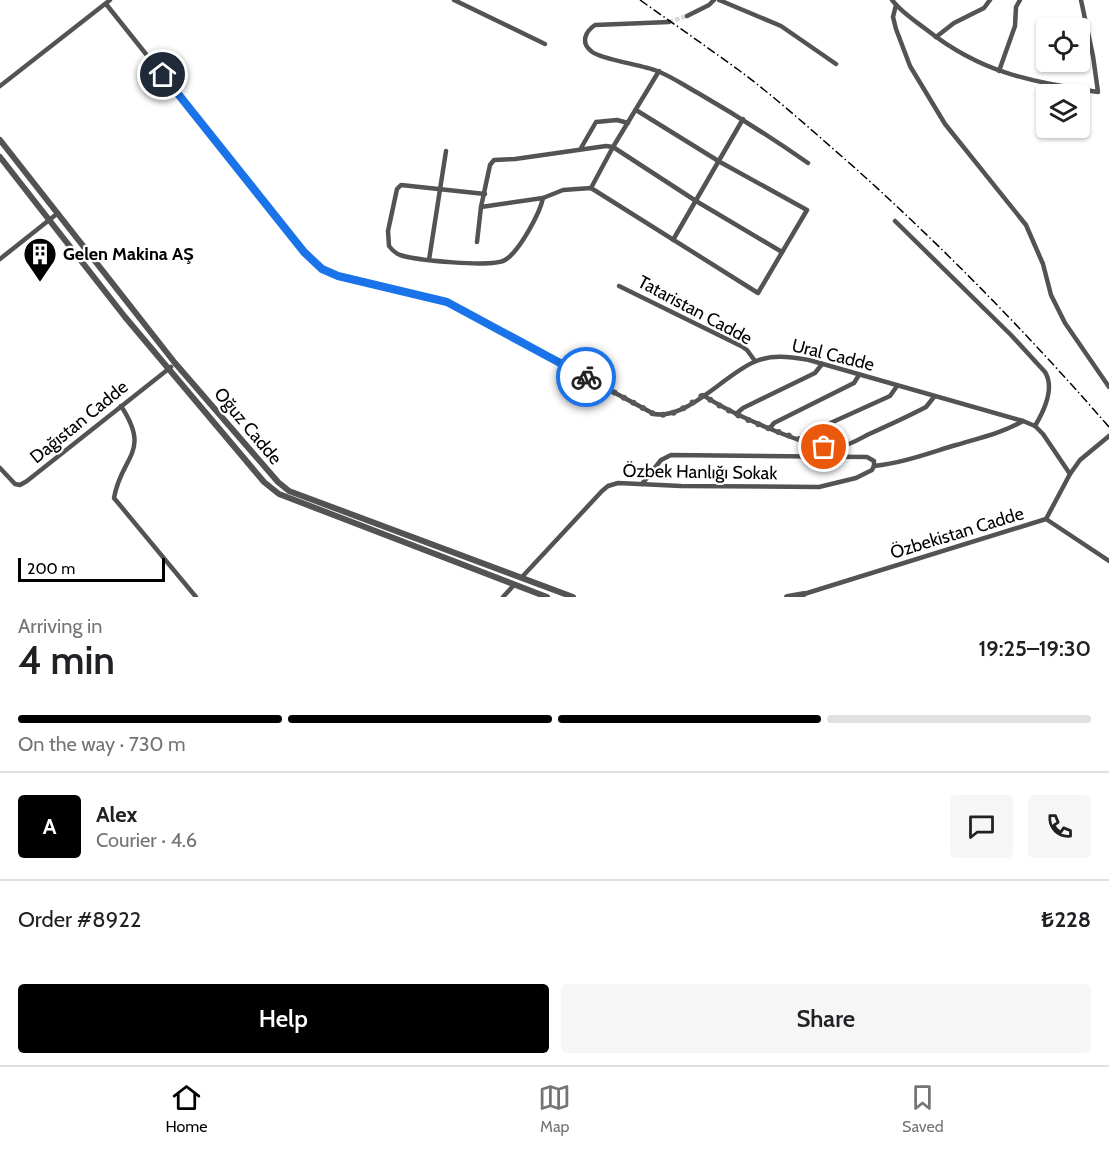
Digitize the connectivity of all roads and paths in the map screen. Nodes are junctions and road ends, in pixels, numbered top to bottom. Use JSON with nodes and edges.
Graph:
{"nodes":[{"id":1,"x":454,"y":0,"type":"edge"},
{"id":2,"x":714,"y":0,"type":"edge"},
{"id":3,"x":719,"y":0,"type":"edge"},
{"id":4,"x":892,"y":0,"type":"edge"},
{"id":5,"x":990,"y":0,"type":"edge"},
{"id":6,"x":1020,"y":0,"type":"edge"},
{"id":7,"x":1081,"y":0,"type":"edge"},
{"id":8,"x":108,"y":2,"type":"edge"},
{"id":9,"x":896,"y":5,"type":"junction"},
{"id":10,"x":687,"y":16,"type":"tunnel mouth"},
{"id":11,"x":669,"y":22,"type":"tunnel mouth"},
{"id":12,"x":936,"y":38,"type":"junction"},
{"id":13,"x":545,"y":44,"type":"dead end"},
{"id":14,"x":836,"y":64,"type":"dead end"},
{"id":15,"x":658,"y":71,"type":"junction"},
{"id":16,"x":999,"y":71,"type":"junction"},
{"id":17,"x":0,"y":86,"type":"edge"},
{"id":18,"x":636,"y":110,"type":"junction"},
{"id":19,"x":743,"y":119,"type":"junction"},
{"id":20,"x":628,"y":123,"type":"junction"},
{"id":21,"x":0,"y":140,"type":"edge"},
{"id":22,"x":613,"y":147,"type":"junction"},
{"id":23,"x":581,"y":148,"type":"junction"},
{"id":24,"x":446,"y":151,"type":"dead end"},
{"id":25,"x":0,"y":157,"type":"edge"},
{"id":26,"x":720,"y":162,"type":"junction"},
{"id":27,"x":808,"y":162,"type":"dead end"},
{"id":28,"x":591,"y":188,"type":"junction"},
{"id":29,"x":441,"y":190,"type":"junction"},
{"id":30,"x":485,"y":194,"type":"junction"},
{"id":31,"x":543,"y":198,"type":"junction"},
{"id":32,"x":696,"y":201,"type":"junction"},
{"id":33,"x":482,"y":207,"type":"junction"},
{"id":34,"x":58,"y":213,"type":"junction"},
{"id":35,"x":50,"y":219,"type":"junction"},
{"id":36,"x":895,"y":221,"type":"dead end"},
{"id":37,"x":674,"y":240,"type":"junction"},
{"id":38,"x":477,"y":242,"type":"dead end"},
{"id":39,"x":782,"y":252,"type":"junction"},
{"id":40,"x":0,"y":259,"type":"edge"},
{"id":41,"x":429,"y":260,"type":"junction"},
{"id":42,"x":619,"y":286,"type":"dead end"},
{"id":43,"x":755,"y":361,"type":"junction"},
{"id":44,"x":175,"y":363,"type":"junction"},
{"id":45,"x":822,"y":364,"type":"junction"},
{"id":46,"x":168,"y":369,"type":"junction"},
{"id":47,"x":859,"y":375,"type":"junction"},
{"id":48,"x":897,"y":386,"type":"junction"},
{"id":49,"x":1109,"y":387,"type":"edge"},
{"id":50,"x":703,"y":395,"type":"junction"},
{"id":51,"x":934,"y":397,"type":"junction"},
{"id":52,"x":121,"y":406,"type":"junction"},
{"id":53,"x":736,"y":414,"type":"junction"},
{"id":54,"x":1023,"y":421,"type":"junction"},
{"id":55,"x":1035,"y":426,"type":"junction"},
{"id":56,"x":770,"y":428,"type":"junction"},
{"id":57,"x":1109,"y":436,"type":"edge"},
{"id":58,"x":801,"y":439,"type":"junction"},
{"id":59,"x":874,"y":466,"type":"junction"},
{"id":60,"x":0,"y":468,"type":"edge"},
{"id":61,"x":1070,"y":474,"type":"junction"},
{"id":62,"x":642,"y":484,"type":"junction"},
{"id":63,"x":1046,"y":519,"type":"junction"},
{"id":64,"x":1109,"y":561,"type":"edge"},
{"id":65,"x":522,"y":577,"type":"junction"},
{"id":66,"x":514,"y":585,"type":"junction"},
{"id":67,"x":802,"y":595,"type":"edge"},
{"id":68,"x":196,"y":597,"type":"edge"},
{"id":69,"x":502,"y":597,"type":"edge"},
{"id":70,"x":547,"y":597,"type":"edge"},
{"id":71,"x":573,"y":597,"type":"edge"},
{"id":72,"x":787,"y":597,"type":"edge"}],
"edges":[{"from":1,"to":13,"type":"street"},
{"from":2,"to":10,"type":"street"},
{"from":3,"to":14,"type":"street"},
{"from":4,"to":9,"type":"street"},
{"from":5,"to":12,"type":"street"},
{"from":6,"to":16,"type":"street"},
{"from":7,"to":16,"type":"street"},
{"from":8,"to":17,"type":"street"},
{"from":8,"to":50,"type":"street","name":"Ural Cadde"},
{"from":9,"to":12,"type":"street"},
{"from":9,"to":49,"type":"street"},
{"from":11,"to":15,"type":"street"},
{"from":12,"to":16,"type":"street"},
{"from":15,"to":18,"type":"street"},
{"from":15,"to":19,"type":"street"},
{"from":18,"to":20,"type":"street"},
{"from":18,"to":26,"type":"street"},
{"from":19,"to":26,"type":"street"},
{"from":19,"to":27,"type":"street"},
{"from":20,"to":22,"type":"street"},
{"from":20,"to":23,"type":"street"},
{"from":21,"to":34,"type":"street","name":"Oğuz Cadde"},
{"from":22,"to":23,"type":"street"},
{"from":22,"to":28,"type":"street"},
{"from":22,"to":32,"type":"street"},
{"from":23,"to":30,"type":"street"},
{"from":24,"to":29,"type":"street"},
{"from":25,"to":35,"type":"street","name":"Oğuz Cadde"},
{"from":26,"to":32,"type":"street"},
{"from":26,"to":39,"type":"street"},
{"from":28,"to":31,"type":"street"},
{"from":28,"to":37,"type":"street"},
{"from":29,"to":30,"type":"street"},
{"from":29,"to":41,"type":"street"},
{"from":29,"to":41,"type":"street"},
{"from":30,"to":33,"type":"street"},
{"from":31,"to":33,"type":"street"},
{"from":31,"to":41,"type":"street"},
{"from":32,"to":37,"type":"street"},
{"from":32,"to":39,"type":"street"},
{"from":33,"to":38,"type":"street"},
{"from":34,"to":35,"type":"street"},
{"from":34,"to":44,"type":"street","name":"Oğuz Cadde"},
{"from":35,"to":40,"type":"street"},
{"from":35,"to":46,"type":"street","name":"Oğuz Cadde"},
{"from":36,"to":55,"type":"street"},
{"from":37,"to":39,"type":"street"},
{"from":42,"to":43,"type":"street","name":"Tataristan Cadde"},
{"from":43,"to":45,"type":"street","name":"Ural Cadde"},
{"from":43,"to":50,"type":"street","name":"Ural Cadde"},
{"from":44,"to":46,"type":"street","name":"Dağıstan Cadde"},
{"from":44,"to":65,"type":"street","name":"Oğuz Cadde"},
{"from":45,"to":47,"type":"street","name":"Ural Cadde"},
{"from":45,"to":53,"type":"street"},
{"from":46,"to":52,"type":"street","name":"Dağıstan Cadde"},
{"from":46,"to":66,"type":"street","name":"Oğuz Cadde"},
{"from":47,"to":48,"type":"street","name":"Ural Cadde"},
{"from":47,"to":56,"type":"street"},
{"from":48,"to":51,"type":"street","name":"Ural Cadde"},
{"from":48,"to":58,"type":"street"},
{"from":50,"to":53,"type":"street"},
{"from":51,"to":54,"type":"street","name":"Ural Cadde"},
{"from":51,"to":58,"type":"street"},
{"from":52,"to":60,"type":"street","name":"Dağıstan Cadde"},
{"from":52,"to":68,"type":"street"},
{"from":53,"to":56,"type":"street"},
{"from":54,"to":55,"type":"street","name":"Ural Cadde"},
{"from":54,"to":59,"type":"street"},
{"from":55,"to":61,"type":"street","name":"Ural Cadde"},
{"from":56,"to":58,"type":"street"},
{"from":57,"to":61,"type":"street"},
{"from":59,"to":62,"type":"street","name":"Özbek Hanlığı Sokak"},
{"from":59,"to":62,"type":"street"},
{"from":61,"to":63,"type":"street"},
{"from":62,"to":65,"type":"street","name":"Özbek Hanlığı Sokak"},
{"from":63,"to":64,"type":"street","name":"Özbekistan Cadde"},
{"from":63,"to":67,"type":"street","name":"Özbekistan Cadde"},
{"from":65,"to":66,"type":"street"},
{"from":65,"to":71,"type":"street","name":"Oğuz Cadde"},
{"from":66,"to":69,"type":"street"},
{"from":66,"to":70,"type":"street","name":"Oğuz Cadde"},
{"from":67,"to":72,"type":"street"}]}
